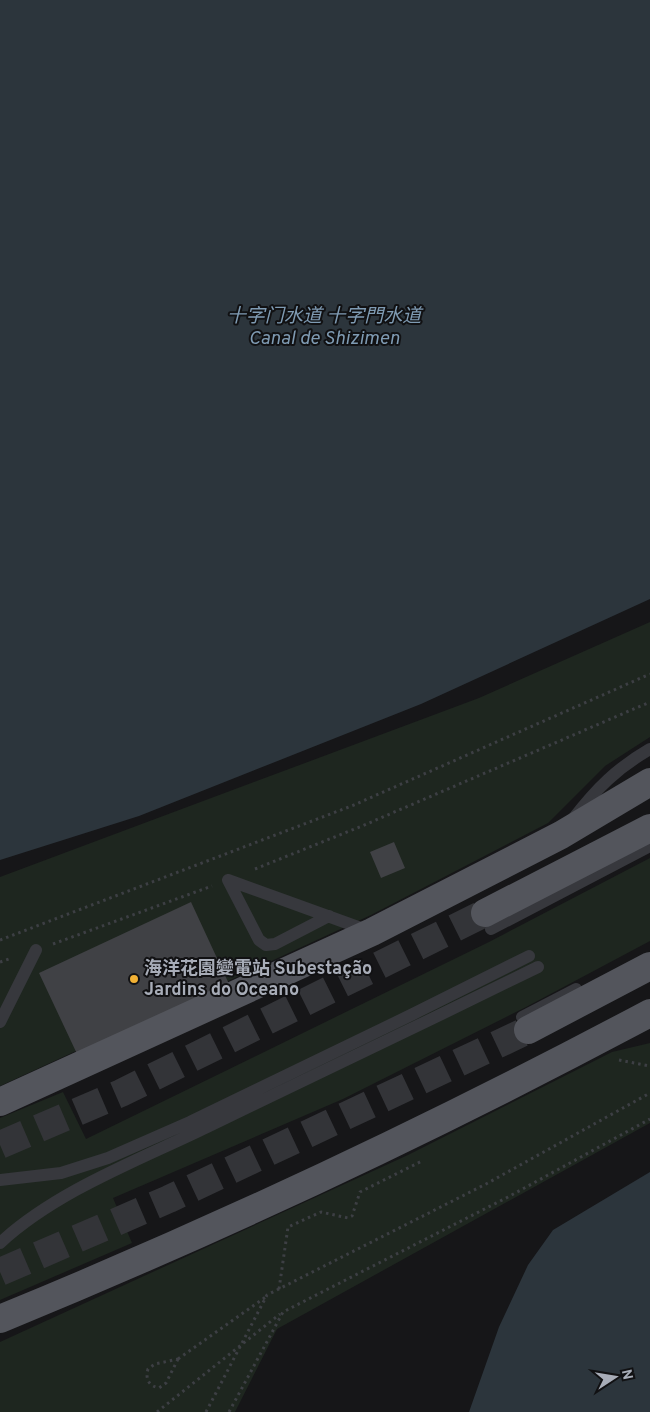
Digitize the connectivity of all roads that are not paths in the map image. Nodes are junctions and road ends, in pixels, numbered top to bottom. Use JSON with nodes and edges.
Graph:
{"nodes":[{"id":1,"x":650,"y":748,"type":"edge"},
{"id":2,"x":650,"y":782,"type":"edge"},
{"id":3,"x":650,"y":828,"type":"edge"},
{"id":4,"x":561,"y":835,"type":"junction"},
{"id":5,"x":650,"y":846,"type":"edge"},
{"id":6,"x":329,"y":916,"type":"junction"},
{"id":7,"x":488,"y":921,"type":"joint"},
{"id":8,"x":372,"y":932,"type":"junction"},
{"id":9,"x":36,"y":950,"type":"road end"},
{"id":10,"x":530,"y":956,"type":"dead end"},
{"id":11,"x":647,"y":958,"type":"edge"},
{"id":12,"x":538,"y":967,"type":"dead end"},
{"id":13,"x":590,"y":982,"type":"dead end"},
{"id":14,"x":650,"y":1013,"type":"edge"},
{"id":15,"x":0,"y":1022,"type":"edge"},
{"id":16,"x":525,"y":1023,"type":"joint"},
{"id":17,"x":638,"y":1024,"type":"edge"},
{"id":18,"x":0,"y":1102,"type":"edge"},
{"id":19,"x":0,"y":1180,"type":"edge"},
{"id":20,"x":0,"y":1243,"type":"edge"},
{"id":21,"x":4,"y":1318,"type":"edge"}],
"edges":[{"from":1,"to":4,"type":"lane"},
{"from":2,"to":4,"type":"main road"},
{"from":3,"to":7,"type":"main road"},
{"from":4,"to":8,"type":"main road"},
{"from":5,"to":7,"type":"lane"},
{"from":6,"to":6,"type":"lane"},
{"from":6,"to":8,"type":"lane"},
{"from":8,"to":18,"type":"main road"},
{"from":9,"to":15,"type":"lane"},
{"from":10,"to":19,"type":"lane"},
{"from":11,"to":16,"type":"main road"},
{"from":12,"to":20,"type":"lane"},
{"from":13,"to":16,"type":"lane"},
{"from":14,"to":17,"type":"main road"},
{"from":17,"to":21,"type":"main road"}]}
